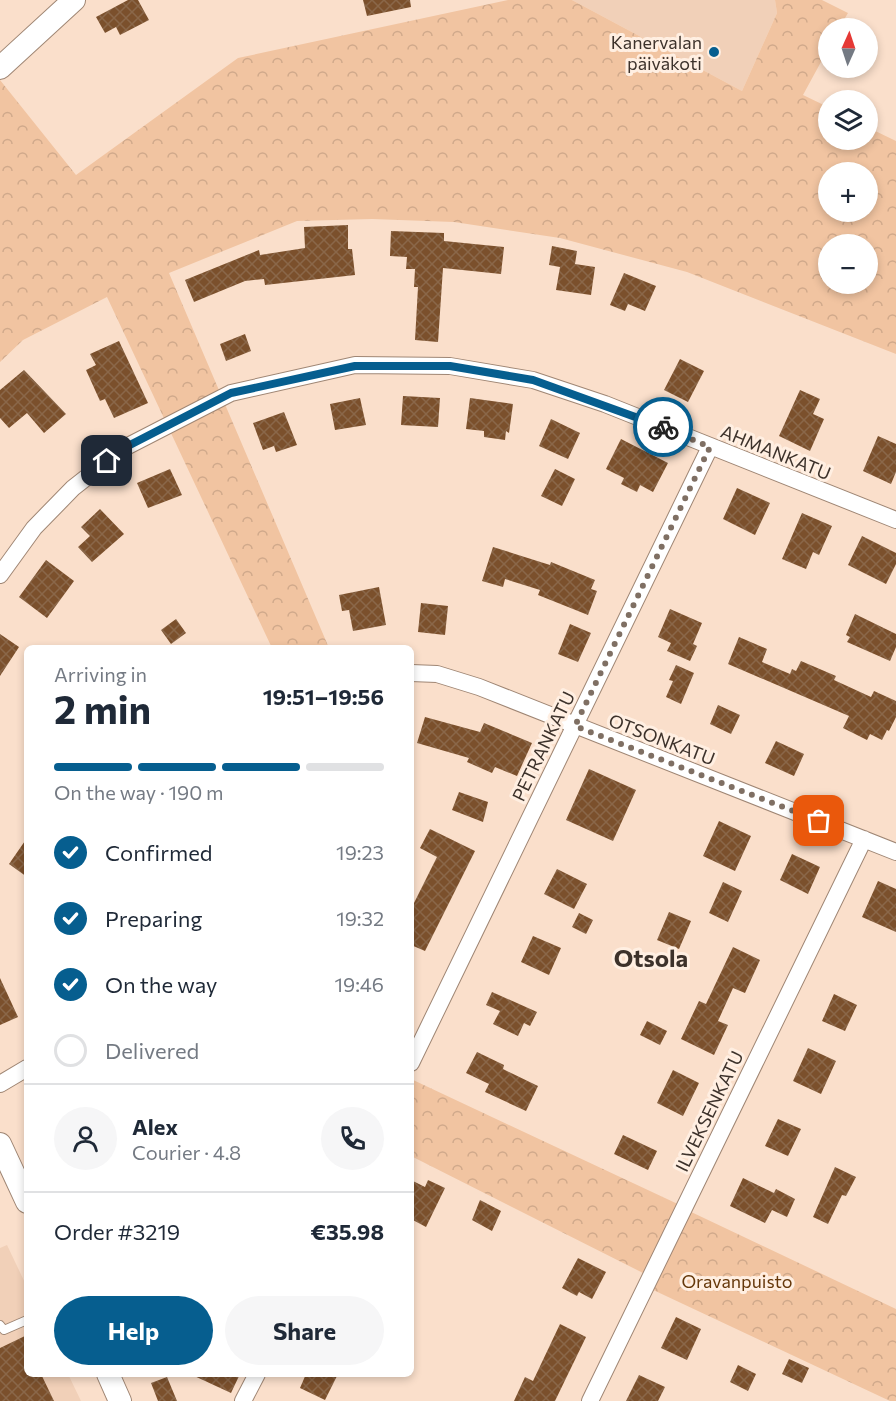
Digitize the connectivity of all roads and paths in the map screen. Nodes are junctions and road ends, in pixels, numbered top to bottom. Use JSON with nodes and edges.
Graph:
{"nodes":[{"id":1,"x":74,"y":0,"type":"edge"},
{"id":2,"x":0,"y":68,"type":"edge"},
{"id":3,"x":710,"y":447,"type":"junction"},
{"id":4,"x":896,"y":520,"type":"edge"},
{"id":5,"x":0,"y":575,"type":"edge"},
{"id":6,"x":414,"y":673,"type":"edge"},
{"id":7,"x":575,"y":726,"type":"junction"},
{"id":8,"x":864,"y":839,"type":"junction"},
{"id":9,"x":896,"y":852,"type":"edge"},
{"id":10,"x":414,"y":1057,"type":"edge"},
{"id":11,"x":24,"y":1070,"type":"edge"},
{"id":12,"x":0,"y":1084,"type":"edge"},
{"id":13,"x":0,"y":1144,"type":"edge"},
{"id":14,"x":24,"y":1196,"type":"edge"},
{"id":15,"x":24,"y":1321,"type":"edge"},
{"id":16,"x":0,"y":1325,"type":"edge"},
{"id":17,"x":109,"y":1377,"type":"edge"},
{"id":18,"x":255,"y":1377,"type":"edge"},
{"id":19,"x":120,"y":1401,"type":"edge"},
{"id":20,"x":243,"y":1401,"type":"edge"},
{"id":21,"x":590,"y":1401,"type":"edge"}],
"edges":[{"from":1,"to":2,"type":"street"},
{"from":3,"to":4,"type":"street","name":"AHMANKATU"},
{"from":3,"to":5,"type":"street","name":"AHMANKATU"},
{"from":3,"to":7,"type":"street","name":"PETRANKATU"},
{"from":6,"to":7,"type":"street","name":"OTSONKATU"},
{"from":7,"to":8,"type":"street","name":"OTSONKATU"},
{"from":7,"to":10,"type":"street","name":"PETRANKATU"},
{"from":8,"to":9,"type":"street","name":"OTSONKATU"},
{"from":8,"to":21,"type":"street","name":"ILVEKSENKATU"},
{"from":11,"to":12,"type":"street"},
{"from":13,"to":14,"type":"street"},
{"from":15,"to":16,"type":"lane"},
{"from":17,"to":19,"type":"street"},
{"from":18,"to":20,"type":"street"}]}
